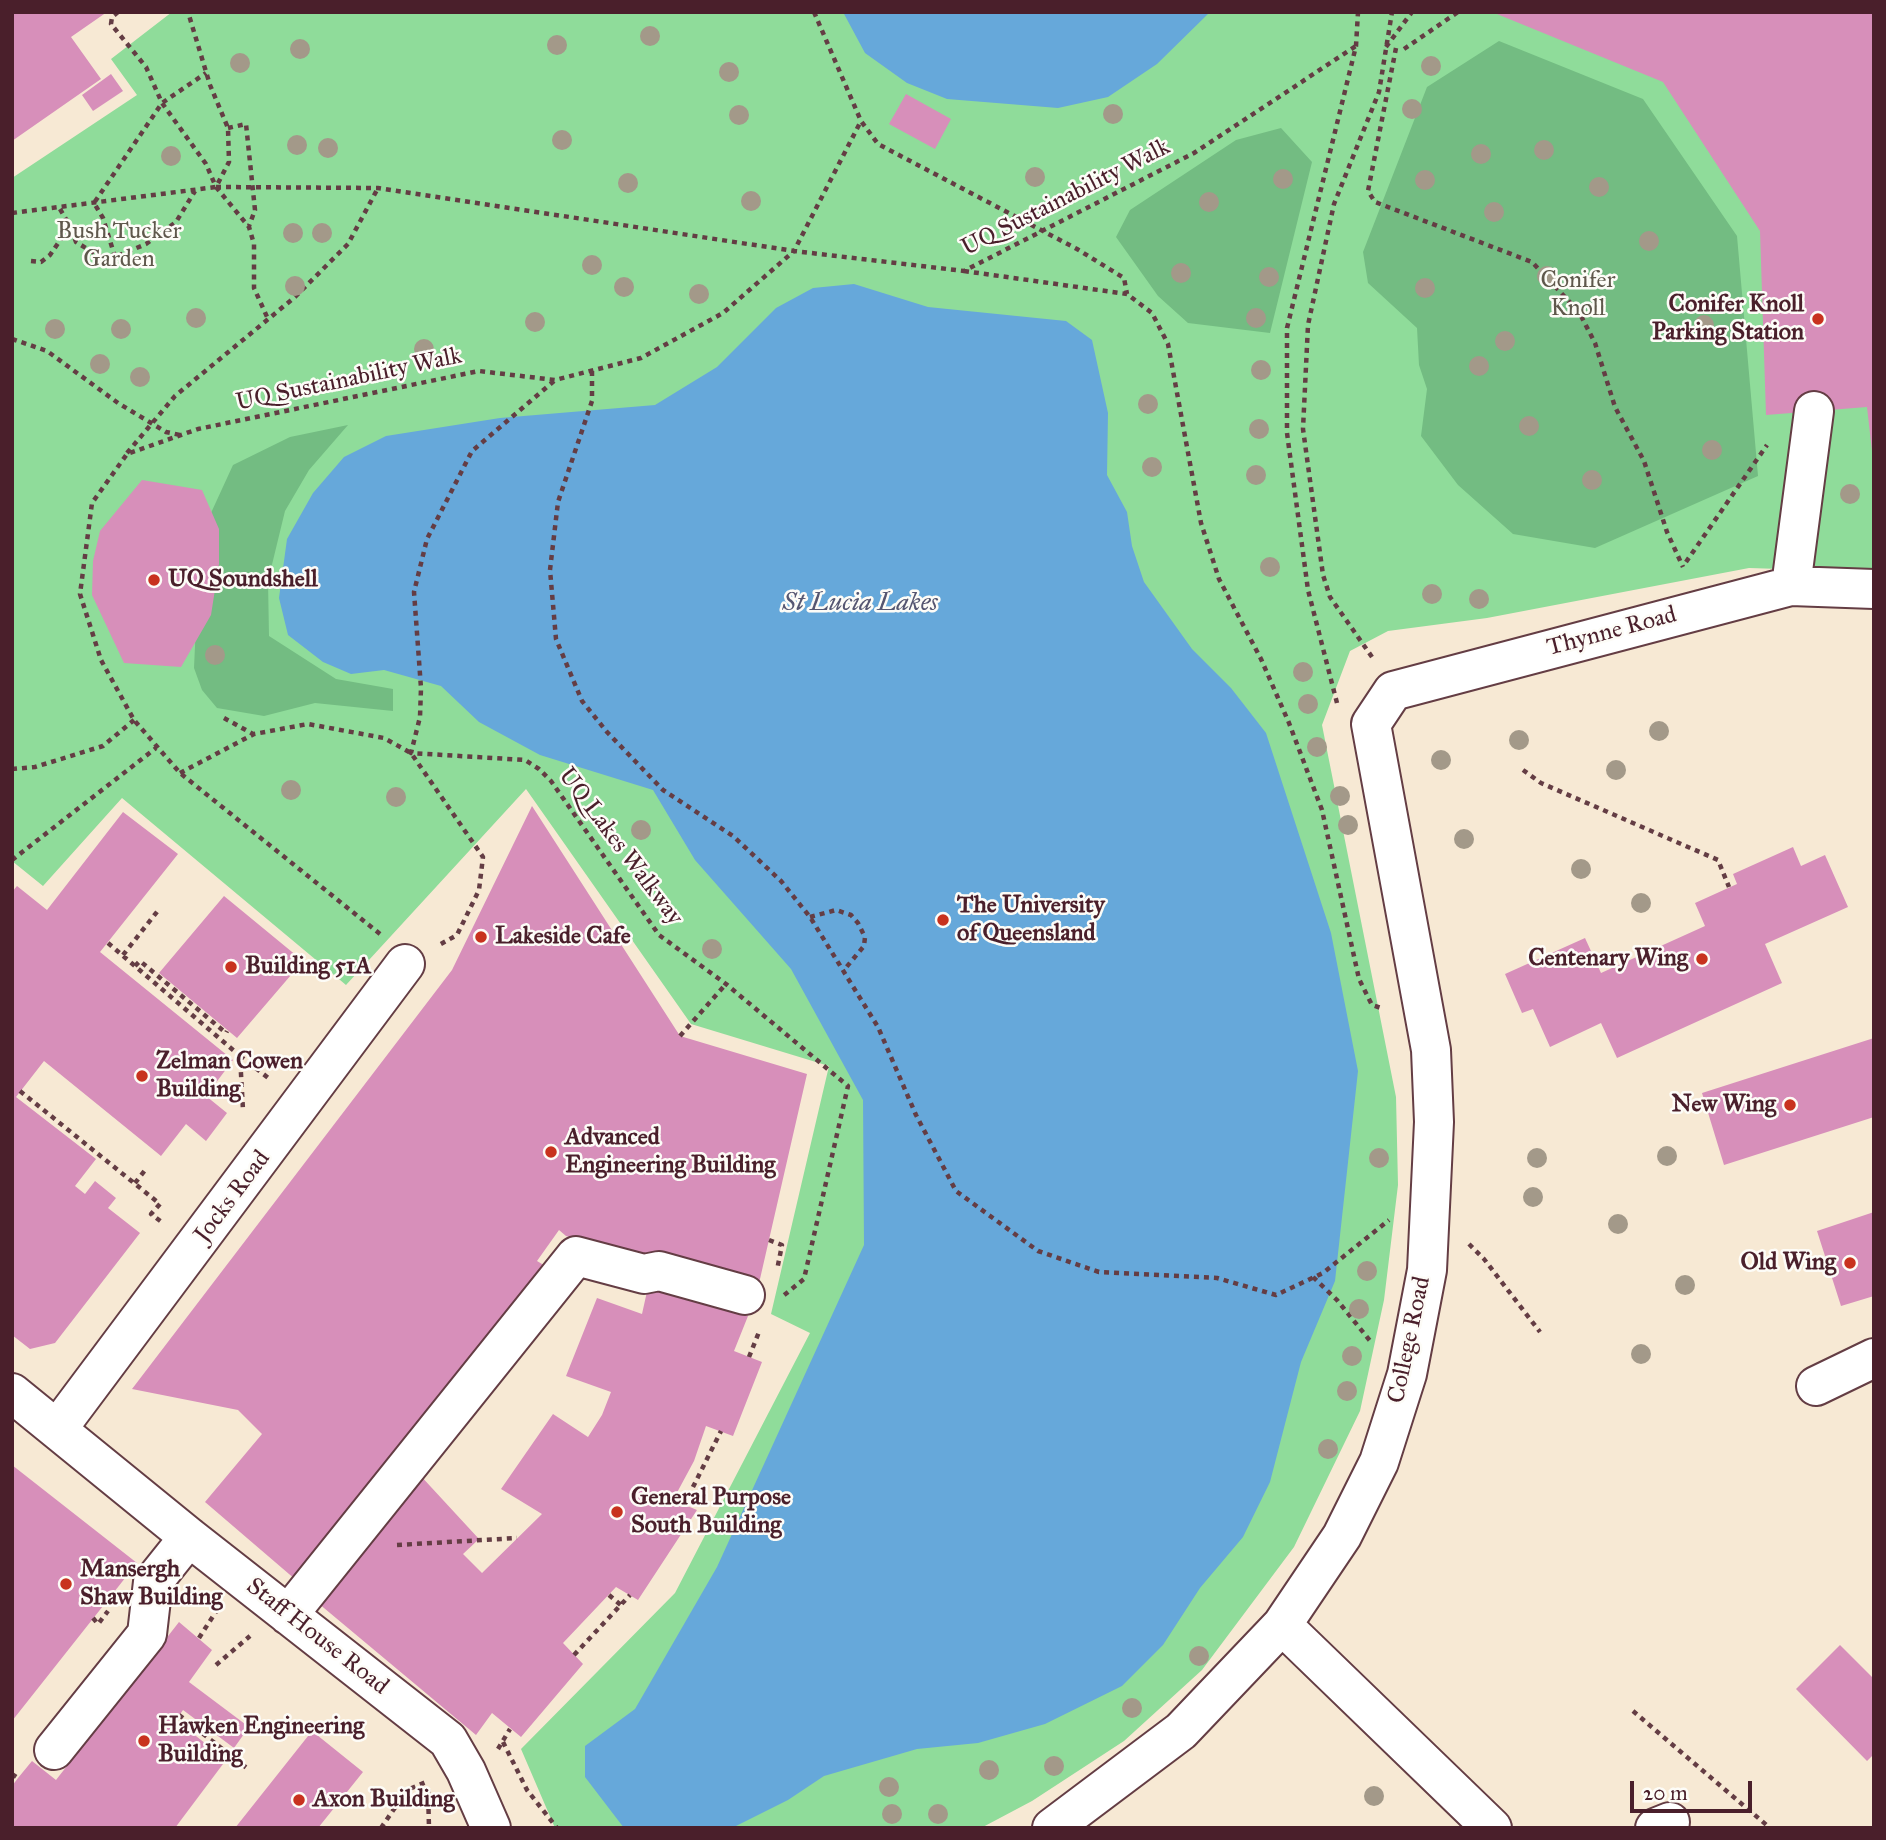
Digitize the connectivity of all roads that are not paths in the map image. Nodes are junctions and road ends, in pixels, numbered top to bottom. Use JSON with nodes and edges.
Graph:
{"nodes":[{"id":1,"x":1814,"y":411,"type":"dead end"},
{"id":2,"x":1791,"y":586,"type":"junction"},
{"id":3,"x":1874,"y":589,"type":"edge"},
{"id":4,"x":1371,"y":724,"type":"joint"},
{"id":5,"x":405,"y":964,"type":"road end"},
{"id":6,"x":761,"y":1299,"type":"road end"},
{"id":7,"x":1874,"y":1358,"type":"edge"},
{"id":8,"x":1816,"y":1386,"type":"dead end"},
{"id":9,"x":12,"y":1393,"type":"edge"},
{"id":10,"x":58,"y":1428,"type":"junction"},
{"id":11,"x":189,"y":1538,"type":"junction"},
{"id":12,"x":271,"y":1624,"type":"junction"},
{"id":13,"x":1282,"y":1625,"type":"junction"},
{"id":14,"x":54,"y":1750,"type":"dead end"},
{"id":15,"x":491,"y":1828,"type":"edge"},
{"id":16,"x":1052,"y":1828,"type":"edge"},
{"id":17,"x":1493,"y":1828,"type":"edge"}],
"edges":[{"from":1,"to":2,"type":"street"},
{"from":2,"to":3,"type":"street","name":"Thynne Road"},
{"from":2,"to":4,"type":"street","name":"Thynne Road"},
{"from":4,"to":13,"type":"street","name":"College Road"},
{"from":5,"to":10,"type":"street","name":"Jocks Road"},
{"from":6,"to":12,"type":"street"},
{"from":7,"to":8,"type":"street"},
{"from":9,"to":10,"type":"street","name":"Staff House Road"},
{"from":10,"to":11,"type":"street","name":"Staff House Road"},
{"from":11,"to":12,"type":"street","name":"Staff House Road"},
{"from":11,"to":14,"type":"street"},
{"from":12,"to":15,"type":"street","name":"Staff House Road"},
{"from":13,"to":16,"type":"street","name":"College Road"},
{"from":13,"to":17,"type":"street"}]}
